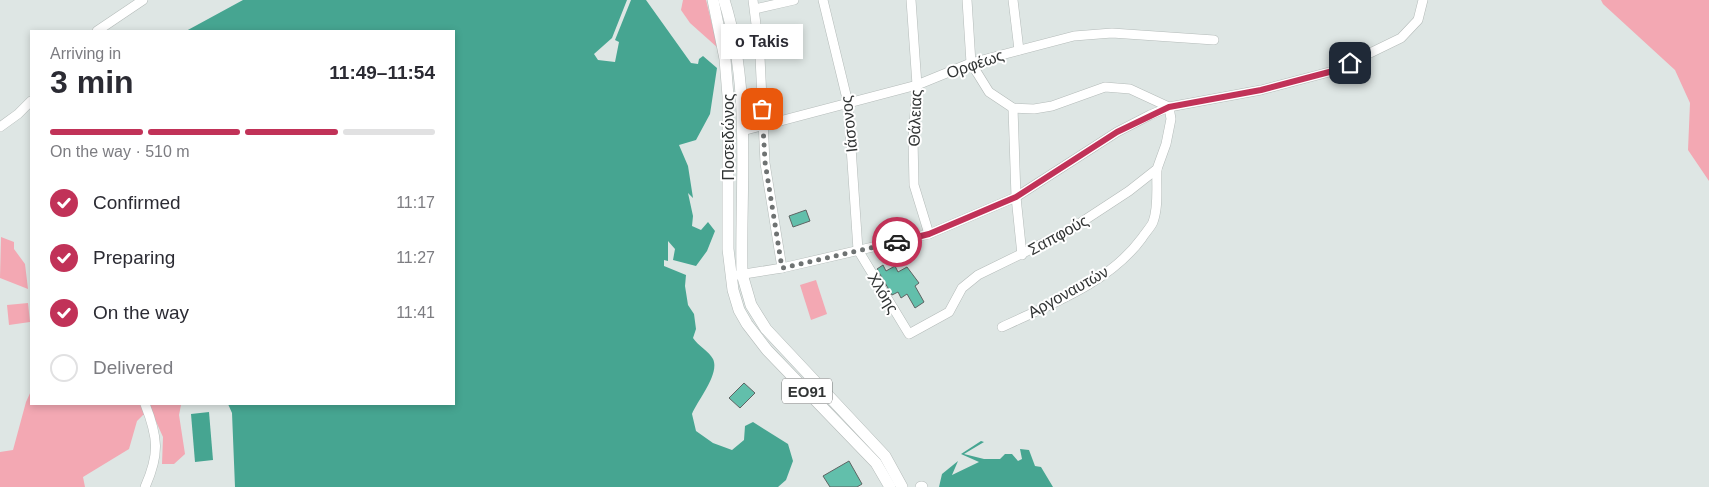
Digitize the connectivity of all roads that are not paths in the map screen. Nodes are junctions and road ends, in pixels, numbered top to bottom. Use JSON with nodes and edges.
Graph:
{"nodes":[{"id":1,"x":143,"y":0,"type":"edge"},
{"id":2,"x":713,"y":0,"type":"edge"},
{"id":3,"x":724,"y":0,"type":"edge"},
{"id":4,"x":794,"y":0,"type":"edge"},
{"id":5,"x":823,"y":0,"type":"edge"},
{"id":6,"x":911,"y":0,"type":"edge"},
{"id":7,"x":967,"y":0,"type":"edge"},
{"id":8,"x":1013,"y":0,"type":"edge"},
{"id":9,"x":1423,"y":0,"type":"edge"},
{"id":10,"x":754,"y":4,"type":"edge"},
{"id":11,"x":98,"y":30,"type":"edge"},
{"id":12,"x":1214,"y":40,"type":"dead end"},
{"id":13,"x":1019,"y":50,"type":"junction"},
{"id":14,"x":971,"y":63,"type":"junction"},
{"id":15,"x":917,"y":85,"type":"junction"},
{"id":16,"x":30,"y":102,"type":"edge"},
{"id":17,"x":848,"y":103,"type":"junction"},
{"id":18,"x":1169,"y":107,"type":"junction"},
{"id":19,"x":1013,"y":108,"type":"junction"},
{"id":20,"x":762,"y":126,"type":"junction"},
{"id":21,"x":0,"y":127,"type":"edge"},
{"id":22,"x":742,"y":131,"type":"junction"},
{"id":23,"x":1157,"y":169,"type":"junction"},
{"id":24,"x":1016,"y":197,"type":"junction"},
{"id":25,"x":929,"y":234,"type":"junction"},
{"id":26,"x":858,"y":250,"type":"junction"},
{"id":27,"x":1022,"y":255,"type":"junction"},
{"id":28,"x":782,"y":268,"type":"junction"},
{"id":29,"x":742,"y":274,"type":"junction"},
{"id":30,"x":730,"y":275,"type":"junction"},
{"id":31,"x":1002,"y":327,"type":"dead end"},
{"id":32,"x":909,"y":334,"type":"joint"},
{"id":33,"x":145,"y":405,"type":"edge"},
{"id":34,"x":891,"y":481,"type":"edge"},
{"id":35,"x":145,"y":487,"type":"edge"},
{"id":36,"x":902,"y":487,"type":"edge"}],
"edges":[{"from":1,"to":11,"type":"street"},
{"from":2,"to":30,"type":"main road","name":"Ποσειδώνος","number":"ΕΟ91"},
{"from":3,"to":22,"type":"main road","name":"Ποσειδώνος","number":"ΕΟ91"},
{"from":4,"to":10,"type":"street"},
{"from":5,"to":17,"type":"street","name":"Ιάσονος"},
{"from":6,"to":15,"type":"street","name":"Θάλειας"},
{"from":7,"to":14,"type":"street"},
{"from":8,"to":13,"type":"street"},
{"from":9,"to":18,"type":"street"},
{"from":10,"to":20,"type":"street"},
{"from":12,"to":13,"type":"street","name":"Ορφέως"},
{"from":13,"to":14,"type":"street","name":"Ορφέως"},
{"from":14,"to":15,"type":"street","name":"Ορφέως"},
{"from":14,"to":19,"type":"street"},
{"from":15,"to":17,"type":"street","name":"Ορφέως"},
{"from":15,"to":25,"type":"street","name":"Θάλειας"},
{"from":16,"to":21,"type":"street"},
{"from":17,"to":20,"type":"street","name":"Ορφέως"},
{"from":17,"to":26,"type":"street","name":"Ιάσονος"},
{"from":18,"to":19,"type":"street"},
{"from":18,"to":23,"type":"street"},
{"from":18,"to":24,"type":"street"},
{"from":19,"to":24,"type":"street"},
{"from":20,"to":22,"type":"street","name":"Ορφέως"},
{"from":20,"to":28,"type":"street"},
{"from":22,"to":29,"type":"main road","name":"Ποσειδώνος","number":"ΕΟ91"},
{"from":23,"to":27,"type":"street","name":"Σαπφούς"},
{"from":23,"to":31,"type":"street","name":"Αργοναυτών"},
{"from":24,"to":25,"type":"street"},
{"from":24,"to":27,"type":"street"},
{"from":25,"to":26,"type":"street"},
{"from":26,"to":28,"type":"street"},
{"from":26,"to":32,"type":"street","name":"Χλόης"},
{"from":27,"to":32,"type":"street","name":"Σαπφούς"},
{"from":28,"to":29,"type":"street"},
{"from":29,"to":30,"type":"street"},
{"from":29,"to":34,"type":"main road","name":"Ποσειδώνος","number":"ΕΟ91"},
{"from":30,"to":34,"type":"main road","name":"Ποσειδώνος","number":"ΕΟ91"},
{"from":33,"to":35,"type":"street"},
{"from":34,"to":36,"type":"main road","name":"Ποσειδώνος","number":"ΕΟ91"}]}
